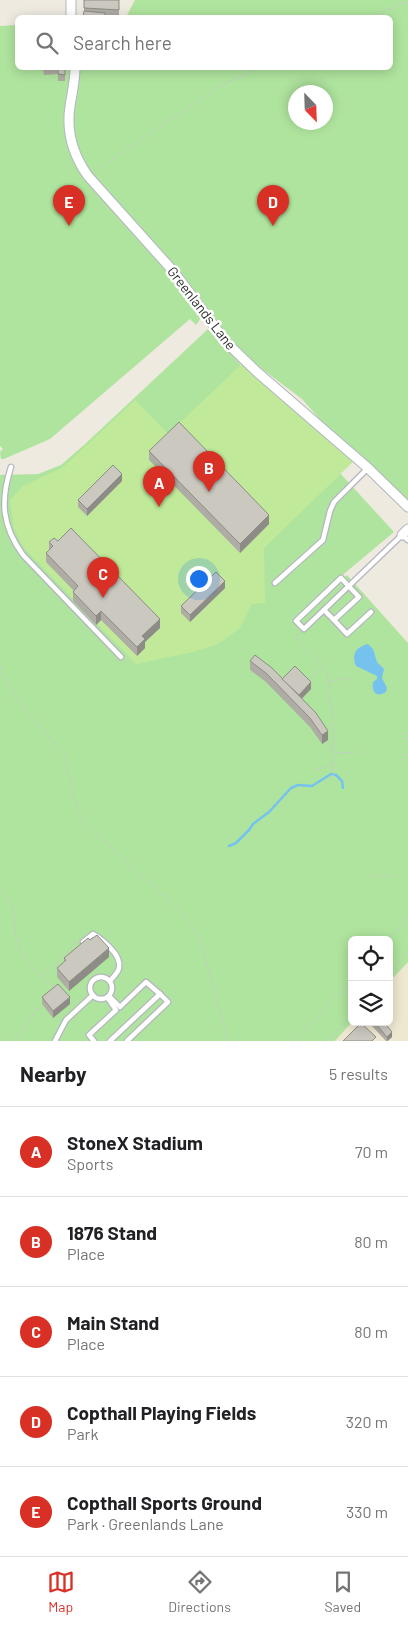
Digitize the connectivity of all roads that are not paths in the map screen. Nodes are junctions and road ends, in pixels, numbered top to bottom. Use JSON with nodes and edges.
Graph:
{"nodes":[{"id":1,"x":71,"y":0,"type":"edge"},
{"id":2,"x":71,"y":15,"type":"edge"},
{"id":3,"x":75,"y":70,"type":"edge"},
{"id":4,"x":11,"y":467,"type":"dead end"},
{"id":5,"x":368,"y":468,"type":"junction"},
{"id":6,"x":408,"y":507,"type":"edge"},
{"id":7,"x":406,"y":535,"type":"edge"},
{"id":8,"x":276,"y":583,"type":"dead end"},
{"id":9,"x":349,"y":587,"type":"junction"},
{"id":10,"x":324,"y":610,"type":"junction"},
{"id":11,"x":370,"y":612,"type":"dead end"},
{"id":12,"x":334,"y":620,"type":"junction"},
{"id":13,"x":121,"y":657,"type":"dead end"},
{"id":14,"x":82,"y":940,"type":"edge"},
{"id":15,"x":110,"y":981,"type":"junction"},
{"id":16,"x":160,"y":994,"type":"junction"},
{"id":17,"x":93,"y":996,"type":"junction"},
{"id":18,"x":108,"y":997,"type":"junction"},
{"id":19,"x":55,"y":1041,"type":"edge"},
{"id":20,"x":94,"y":1041,"type":"edge"},
{"id":21,"x":110,"y":1041,"type":"edge"},
{"id":22,"x":127,"y":1041,"type":"edge"}],
"edges":[{"from":1,"to":2,"type":"street"},
{"from":3,"to":5,"type":"street","name":"Greenlands Lane"},
{"from":4,"to":13,"type":"lane"},
{"from":5,"to":6,"type":"street","name":"Greenlands Lane"},
{"from":5,"to":8,"type":"lane"},
{"from":7,"to":9,"type":"lane"},
{"from":9,"to":10,"type":"lane"},
{"from":9,"to":10,"type":"lane"},
{"from":9,"to":12,"type":"lane"},
{"from":10,"to":12,"type":"lane"},
{"from":11,"to":12,"type":"lane"},
{"from":14,"to":15,"type":"lane"},
{"from":15,"to":17,"type":"lane"},
{"from":15,"to":18,"type":"lane"},
{"from":16,"to":18,"type":"lane"},
{"from":16,"to":21,"type":"lane"},
{"from":16,"to":22,"type":"lane"},
{"from":17,"to":18,"type":"lane"},
{"from":17,"to":19,"type":"lane"},
{"from":18,"to":20,"type":"lane"}]}
